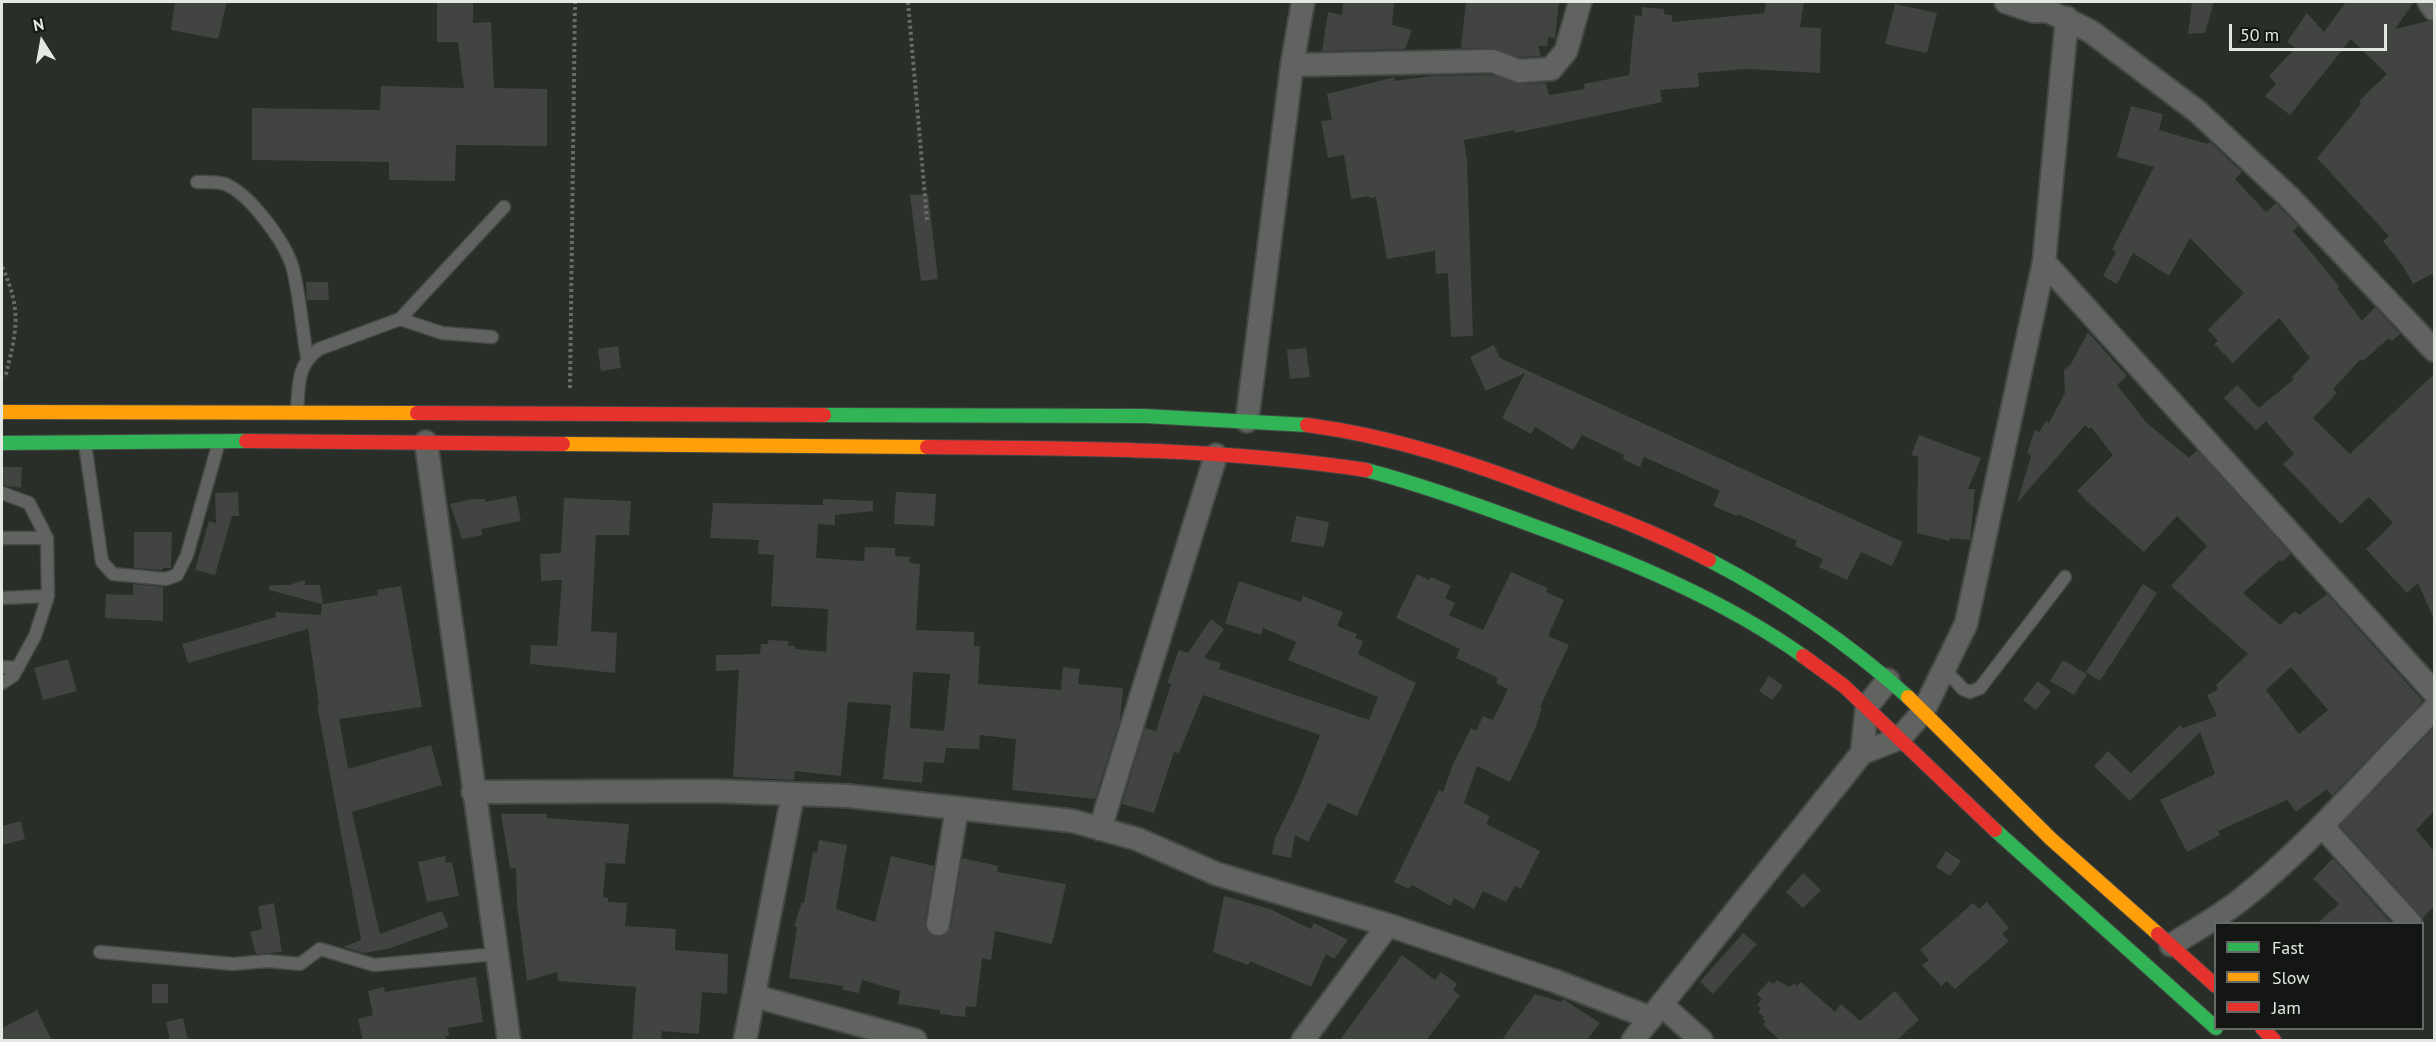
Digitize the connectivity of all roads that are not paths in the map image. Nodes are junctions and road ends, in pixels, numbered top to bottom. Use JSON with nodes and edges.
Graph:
{"nodes":[{"id":1,"x":1303,"y":2,"type":"edge"},
{"id":2,"x":1580,"y":2,"type":"edge"},
{"id":3,"x":2006,"y":2,"type":"edge"},
{"id":4,"x":2429,"y":2,"type":"edge"},
{"id":5,"x":2434,"y":9,"type":"edge"},
{"id":6,"x":2067,"y":18,"type":"junction"},
{"id":7,"x":1292,"y":65,"type":"junction"},
{"id":8,"x":197,"y":182,"type":"dead end"},
{"id":9,"x":504,"y":207,"type":"dead end"},
{"id":10,"x":2044,"y":262,"type":"junction"},
{"id":11,"x":399,"y":320,"type":"junction"},
{"id":12,"x":492,"y":337,"type":"dead end"},
{"id":13,"x":2434,"y":350,"type":"edge"},
{"id":14,"x":307,"y":357,"type":"junction"},
{"id":15,"x":2,"y":412,"type":"edge"},
{"id":16,"x":297,"y":413,"type":"junction"},
{"id":17,"x":1247,"y":421,"type":"junction"},
{"id":18,"x":219,"y":441,"type":"junction"},
{"id":19,"x":85,"y":442,"type":"junction"},
{"id":20,"x":426,"y":442,"type":"junction"},
{"id":21,"x":2,"y":443,"type":"edge"},
{"id":22,"x":1216,"y":455,"type":"junction"},
{"id":23,"x":2,"y":493,"type":"edge"},
{"id":24,"x":47,"y":537,"type":"junction"},
{"id":25,"x":2,"y":538,"type":"edge"},
{"id":26,"x":2065,"y":577,"type":"dead end"},
{"id":27,"x":48,"y":596,"type":"junction"},
{"id":28,"x":2,"y":598,"type":"edge"},
{"id":29,"x":2,"y":667,"type":"edge"},
{"id":30,"x":18,"y":668,"type":"junction"},
{"id":31,"x":1944,"y":669,"type":"junction"},
{"id":32,"x":1888,"y":680,"type":"junction"},
{"id":33,"x":2,"y":683,"type":"edge"},
{"id":34,"x":2434,"y":692,"type":"edge"},
{"id":35,"x":1867,"y":706,"type":"junction"},
{"id":36,"x":2434,"y":709,"type":"edge"},
{"id":37,"x":1923,"y":712,"type":"junction"},
{"id":38,"x":1899,"y":738,"type":"junction"},
{"id":39,"x":1862,"y":753,"type":"junction"},
{"id":40,"x":473,"y":792,"type":"junction"},
{"id":41,"x":793,"y":794,"type":"junction"},
{"id":42,"x":957,"y":808,"type":"junction"},
{"id":43,"x":2322,"y":826,"type":"junction"},
{"id":44,"x":1100,"y":829,"type":"junction"},
{"id":45,"x":2409,"y":922,"type":"edge"},
{"id":46,"x":938,"y":924,"type":"dead end"},
{"id":47,"x":1389,"y":925,"type":"junction"},
{"id":48,"x":2171,"y":945,"type":"junction"},
{"id":49,"x":100,"y":952,"type":"dead end"},
{"id":50,"x":497,"y":954,"type":"junction"},
{"id":51,"x":2214,"y":984,"type":"edge"},
{"id":52,"x":754,"y":996,"type":"junction"},
{"id":53,"x":1657,"y":1011,"type":"junction"},
{"id":54,"x":2214,"y":1026,"type":"edge"},
{"id":55,"x":2263,"y":1030,"type":"edge"},
{"id":56,"x":509,"y":1041,"type":"edge"},
{"id":57,"x":745,"y":1041,"type":"edge"},
{"id":58,"x":915,"y":1041,"type":"edge"},
{"id":59,"x":1303,"y":1041,"type":"edge"},
{"id":60,"x":1634,"y":1041,"type":"edge"},
{"id":61,"x":1701,"y":1041,"type":"edge"},
{"id":62,"x":2274,"y":1041,"type":"edge"}],
"edges":[{"from":1,"to":7,"type":"street"},
{"from":2,"to":7,"type":"street"},
{"from":3,"to":6,"type":"street"},
{"from":4,"to":5,"type":"street"},
{"from":6,"to":10,"type":"street"},
{"from":6,"to":13,"type":"street"},
{"from":7,"to":17,"type":"street"},
{"from":8,"to":14,"type":"lane"},
{"from":9,"to":11,"type":"lane"},
{"from":10,"to":31,"type":"street"},
{"from":10,"to":34,"type":"street"},
{"from":11,"to":12,"type":"lane"},
{"from":11,"to":14,"type":"lane"},
{"from":14,"to":16,"type":"lane"},
{"from":15,"to":16,"type":"highway"},
{"from":16,"to":17,"type":"highway"},
{"from":17,"to":32,"type":"highway"},
{"from":18,"to":19,"type":"highway"},
{"from":18,"to":19,"type":"lane"},
{"from":18,"to":20,"type":"highway"},
{"from":19,"to":21,"type":"highway"},
{"from":20,"to":22,"type":"highway"},
{"from":20,"to":40,"type":"street"},
{"from":22,"to":35,"type":"highway"},
{"from":22,"to":44,"type":"street"},
{"from":23,"to":24,"type":"lane"},
{"from":24,"to":25,"type":"lane"},
{"from":24,"to":27,"type":"lane"},
{"from":26,"to":31,"type":"lane"},
{"from":27,"to":28,"type":"lane"},
{"from":27,"to":30,"type":"lane"},
{"from":29,"to":30,"type":"lane"},
{"from":30,"to":33,"type":"lane"},
{"from":31,"to":37,"type":"street"},
{"from":32,"to":35,"type":"street"},
{"from":32,"to":37,"type":"highway"},
{"from":35,"to":38,"type":"highway"},
{"from":35,"to":39,"type":"street"},
{"from":36,"to":43,"type":"street"},
{"from":37,"to":38,"type":"street"},
{"from":37,"to":48,"type":"highway"},
{"from":38,"to":39,"type":"street"},
{"from":38,"to":54,"type":"highway"},
{"from":39,"to":53,"type":"street"},
{"from":40,"to":41,"type":"street"},
{"from":40,"to":50,"type":"street"},
{"from":41,"to":42,"type":"street"},
{"from":41,"to":52,"type":"street"},
{"from":42,"to":44,"type":"street"},
{"from":42,"to":46,"type":"street"},
{"from":43,"to":45,"type":"street"},
{"from":43,"to":48,"type":"street"},
{"from":44,"to":47,"type":"street"},
{"from":47,"to":53,"type":"street"},
{"from":47,"to":59,"type":"street"},
{"from":48,"to":51,"type":"highway"},
{"from":49,"to":50,"type":"lane"},
{"from":50,"to":56,"type":"street"},
{"from":52,"to":57,"type":"street"},
{"from":52,"to":58,"type":"street"},
{"from":53,"to":60,"type":"street"},
{"from":53,"to":61,"type":"street"},
{"from":55,"to":62,"type":"highway"}]}
